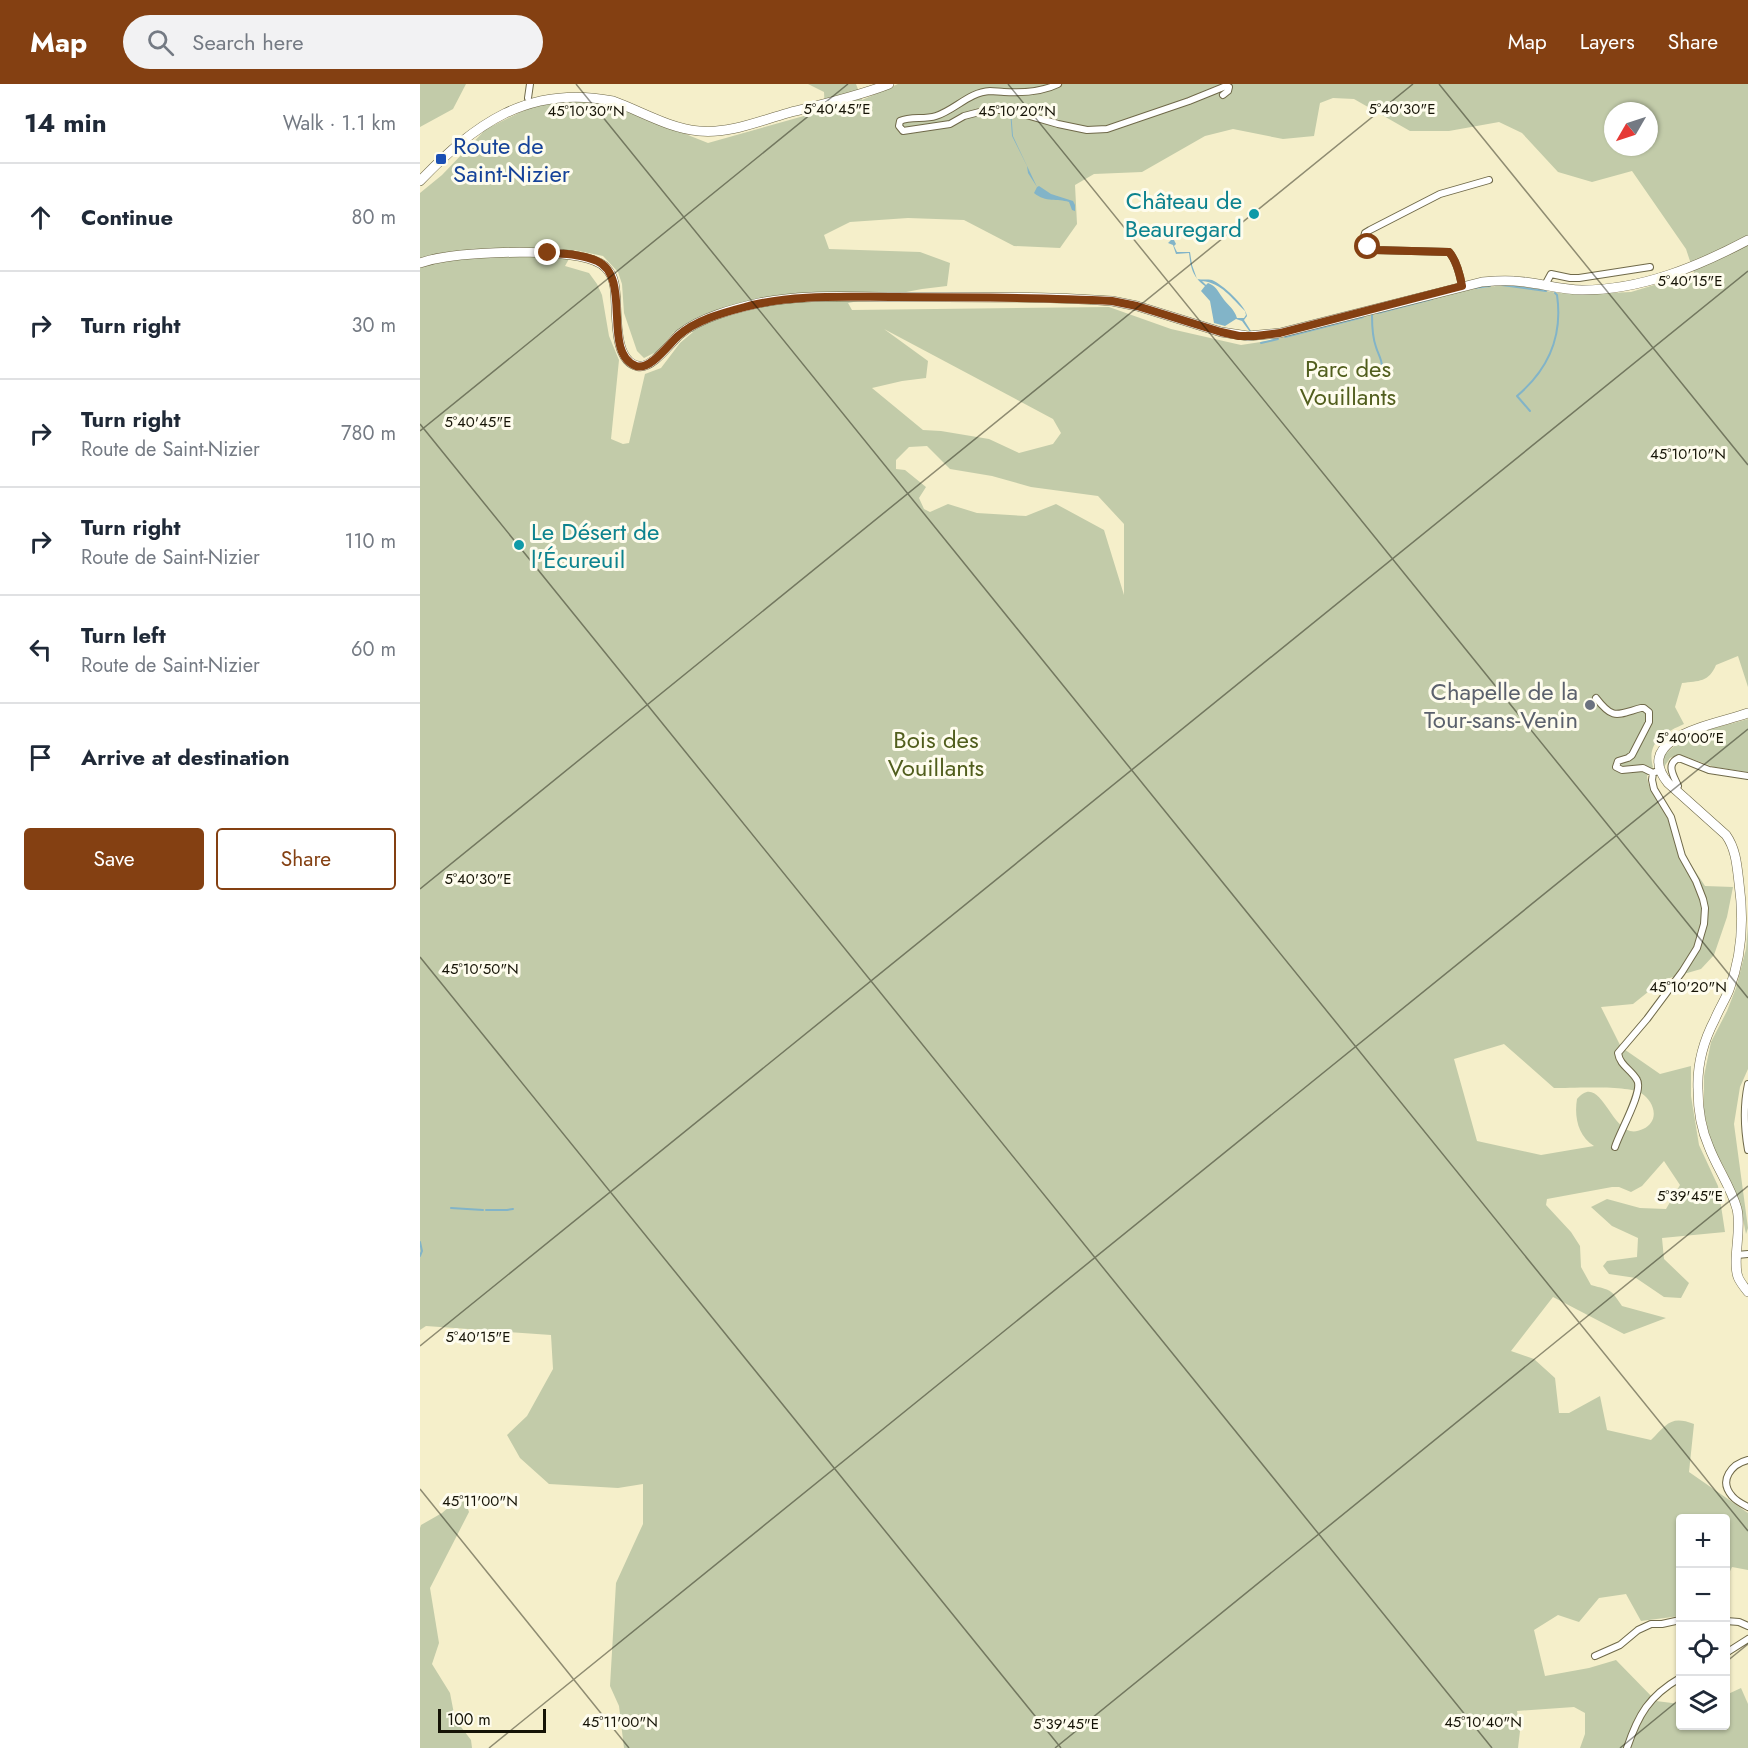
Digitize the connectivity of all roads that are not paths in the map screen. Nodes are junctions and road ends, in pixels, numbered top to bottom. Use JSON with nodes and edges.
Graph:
{"nodes":[{"id":1,"x":530,"y":84,"type":"edge"},
{"id":2,"x":889,"y":84,"type":"edge"},
{"id":3,"x":1058,"y":84,"type":"edge"},
{"id":4,"x":1223,"y":95,"type":"dead end"},
{"id":5,"x":528,"y":98,"type":"junction"},
{"id":6,"x":1489,"y":180,"type":"dead end"},
{"id":7,"x":420,"y":181,"type":"edge"},
{"id":8,"x":1748,"y":240,"type":"edge"},
{"id":9,"x":420,"y":263,"type":"edge"},
{"id":10,"x":1650,"y":267,"type":"dead end"},
{"id":11,"x":1545,"y":285,"type":"junction"},
{"id":12,"x":1462,"y":286,"type":"junction"},
{"id":13,"x":1596,"y":698,"type":"dead end"},
{"id":14,"x":1748,"y":713,"type":"edge"},
{"id":15,"x":1657,"y":771,"type":"junction"},
{"id":16,"x":1748,"y":776,"type":"edge"},
{"id":17,"x":1675,"y":790,"type":"junction"},
{"id":18,"x":1748,"y":1084,"type":"edge"},
{"id":19,"x":1615,"y":1148,"type":"dead end"},
{"id":20,"x":1748,"y":1150,"type":"edge"},
{"id":21,"x":1748,"y":1254,"type":"edge"},
{"id":22,"x":1737,"y":1256,"type":"junction"},
{"id":23,"x":1748,"y":1292,"type":"edge"},
{"id":24,"x":1748,"y":1460,"type":"edge"},
{"id":25,"x":1748,"y":1507,"type":"edge"},
{"id":26,"x":1676,"y":1621,"type":"edge"},
{"id":27,"x":1730,"y":1621,"type":"edge"},
{"id":28,"x":1748,"y":1626,"type":"edge"},
{"id":29,"x":1748,"y":1639,"type":"edge"},
{"id":30,"x":1730,"y":1650,"type":"edge"},
{"id":31,"x":1595,"y":1656,"type":"dead end"},
{"id":32,"x":1676,"y":1681,"type":"edge"},
{"id":33,"x":1626,"y":1748,"type":"edge"}],
"edges":[{"from":1,"to":5,"type":"street"},
{"from":2,"to":5,"type":"main road"},
{"from":3,"to":4,"type":"street"},
{"from":5,"to":7,"type":"main road"},
{"from":6,"to":12,"type":"street"},
{"from":8,"to":11,"type":"main road"},
{"from":9,"to":12,"type":"main road"},
{"from":10,"to":11,"type":"street"},
{"from":11,"to":12,"type":"main road"},
{"from":13,"to":15,"type":"street"},
{"from":14,"to":15,"type":"main road"},
{"from":15,"to":17,"type":"main road"},
{"from":15,"to":19,"type":"street"},
{"from":16,"to":17,"type":"street"},
{"from":17,"to":22,"type":"main road"},
{"from":18,"to":20,"type":"street"},
{"from":21,"to":22,"type":"street"},
{"from":22,"to":23,"type":"main road"},
{"from":24,"to":25,"type":"street"},
{"from":26,"to":31,"type":"street"},
{"from":27,"to":28,"type":"street"},
{"from":29,"to":30,"type":"street"},
{"from":32,"to":33,"type":"street"}]}
